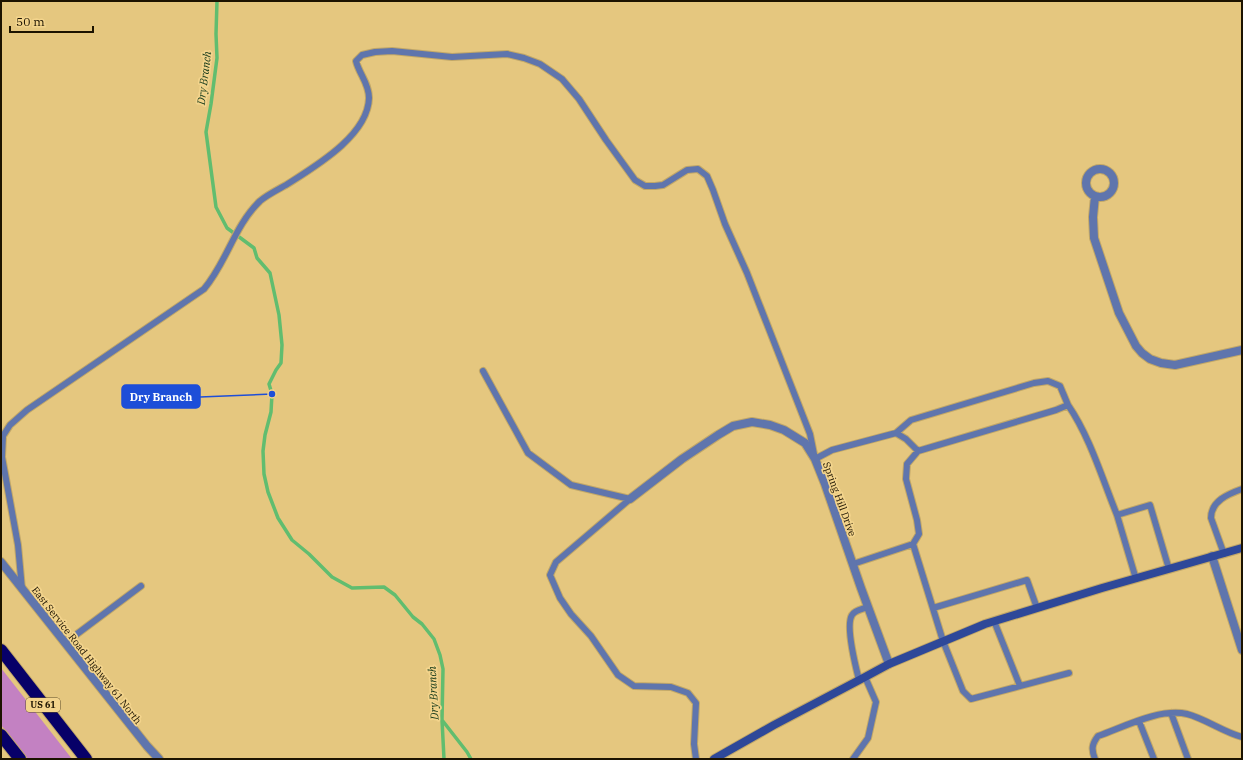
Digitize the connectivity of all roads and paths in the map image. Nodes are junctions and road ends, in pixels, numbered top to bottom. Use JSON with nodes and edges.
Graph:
{"nodes":[{"id":1,"x":1095,"y":196,"type":"dead end"},
{"id":2,"x":1242,"y":350,"type":"edge"},
{"id":3,"x":483,"y":371,"type":"dead end"},
{"id":4,"x":1068,"y":405,"type":"junction"},
{"id":5,"x":896,"y":433,"type":"junction"},
{"id":6,"x":2,"y":437,"type":"edge"},
{"id":7,"x":918,"y":452,"type":"junction"},
{"id":8,"x":815,"y":459,"type":"junction"},
{"id":9,"x":1242,"y":489,"type":"edge"},
{"id":10,"x":630,"y":499,"type":"junction"},
{"id":11,"x":1117,"y":515,"type":"junction"},
{"id":12,"x":913,"y":544,"type":"junction"},
{"id":13,"x":1242,"y":548,"type":"edge"},
{"id":14,"x":1224,"y":554,"type":"junction"},
{"id":15,"x":1212,"y":556,"type":"junction"},
{"id":16,"x":1,"y":562,"type":"edge"},
{"id":17,"x":853,"y":564,"type":"junction"},
{"id":18,"x":1169,"y":569,"type":"junction"},
{"id":19,"x":1136,"y":579,"type":"junction"},
{"id":20,"x":142,"y":586,"type":"dead end"},
{"id":21,"x":22,"y":588,"type":"junction"},
{"id":22,"x":868,"y":607,"type":"junction"},
{"id":23,"x":933,"y":608,"type":"junction"},
{"id":24,"x":1037,"y":608,"type":"junction"},
{"id":25,"x":994,"y":622,"type":"junction"},
{"id":26,"x":943,"y":641,"type":"junction"},
{"id":27,"x":65,"y":643,"type":"junction"},
{"id":28,"x":1,"y":650,"type":"edge"},
{"id":29,"x":1242,"y":650,"type":"edge"},
{"id":30,"x":890,"y":664,"type":"junction"},
{"id":31,"x":1070,"y":673,"type":"dead end"},
{"id":32,"x":862,"y":678,"type":"junction"},
{"id":33,"x":1020,"y":686,"type":"junction"},
{"id":34,"x":1171,"y":713,"type":"junction"},
{"id":35,"x":1139,"y":721,"type":"junction"},
{"id":36,"x":1,"y":735,"type":"edge"},
{"id":37,"x":1242,"y":737,"type":"edge"},
{"id":38,"x":20,"y":759,"type":"edge"},
{"id":39,"x":86,"y":759,"type":"edge"},
{"id":40,"x":159,"y":759,"type":"edge"},
{"id":41,"x":696,"y":759,"type":"edge"},
{"id":42,"x":714,"y":759,"type":"edge"},
{"id":43,"x":853,"y":759,"type":"edge"},
{"id":44,"x":1095,"y":759,"type":"edge"},
{"id":45,"x":1154,"y":759,"type":"edge"},
{"id":46,"x":1188,"y":759,"type":"edge"}],
"edges":[{"from":1,"to":2,"type":"street"},
{"from":3,"to":10,"type":"lane"},
{"from":4,"to":5,"type":"lane"},
{"from":4,"to":7,"type":"lane"},
{"from":4,"to":11,"type":"lane"},
{"from":5,"to":7,"type":"lane"},
{"from":5,"to":8,"type":"lane"},
{"from":6,"to":8,"type":"lane"},
{"from":6,"to":21,"type":"lane"},
{"from":7,"to":12,"type":"lane"},
{"from":8,"to":10,"type":"street","name":"Spring Hill Drive"},
{"from":8,"to":17,"type":"street","name":"Spring Hill Drive"},
{"from":9,"to":14,"type":"lane"},
{"from":10,"to":41,"type":"lane"},
{"from":11,"to":18,"type":"lane"},
{"from":11,"to":19,"type":"lane"},
{"from":12,"to":17,"type":"lane"},
{"from":12,"to":23,"type":"lane"},
{"from":13,"to":14,"type":"main road"},
{"from":14,"to":15,"type":"main road"},
{"from":15,"to":18,"type":"main road"},
{"from":15,"to":29,"type":"street"},
{"from":16,"to":21,"type":"street","name":"East Service Road Highway 61 North"},
{"from":17,"to":22,"type":"street","name":"Spring Hill Drive"},
{"from":18,"to":19,"type":"main road"},
{"from":19,"to":24,"type":"main road"},
{"from":20,"to":27,"type":"lane"},
{"from":21,"to":27,"type":"street","name":"East Service Road Highway 61 North"},
{"from":22,"to":30,"type":"street","name":"Spring Hill Drive"},
{"from":22,"to":32,"type":"lane"},
{"from":23,"to":24,"type":"lane"},
{"from":23,"to":26,"type":"lane"},
{"from":24,"to":25,"type":"main road"},
{"from":25,"to":26,"type":"main road"},
{"from":25,"to":33,"type":"lane"},
{"from":26,"to":30,"type":"main road"},
{"from":26,"to":33,"type":"lane"},
{"from":27,"to":40,"type":"street","name":"East Service Road Highway 61 North"},
{"from":28,"to":39,"type":"highway","number":"US 61"},
{"from":30,"to":32,"type":"main road"},
{"from":31,"to":33,"type":"lane"},
{"from":32,"to":42,"type":"main road"},
{"from":32,"to":43,"type":"lane"},
{"from":34,"to":35,"type":"lane"},
{"from":34,"to":37,"type":"lane"},
{"from":34,"to":46,"type":"lane"},
{"from":35,"to":44,"type":"lane"},
{"from":35,"to":45,"type":"lane"},
{"from":36,"to":38,"type":"highway"}]}
